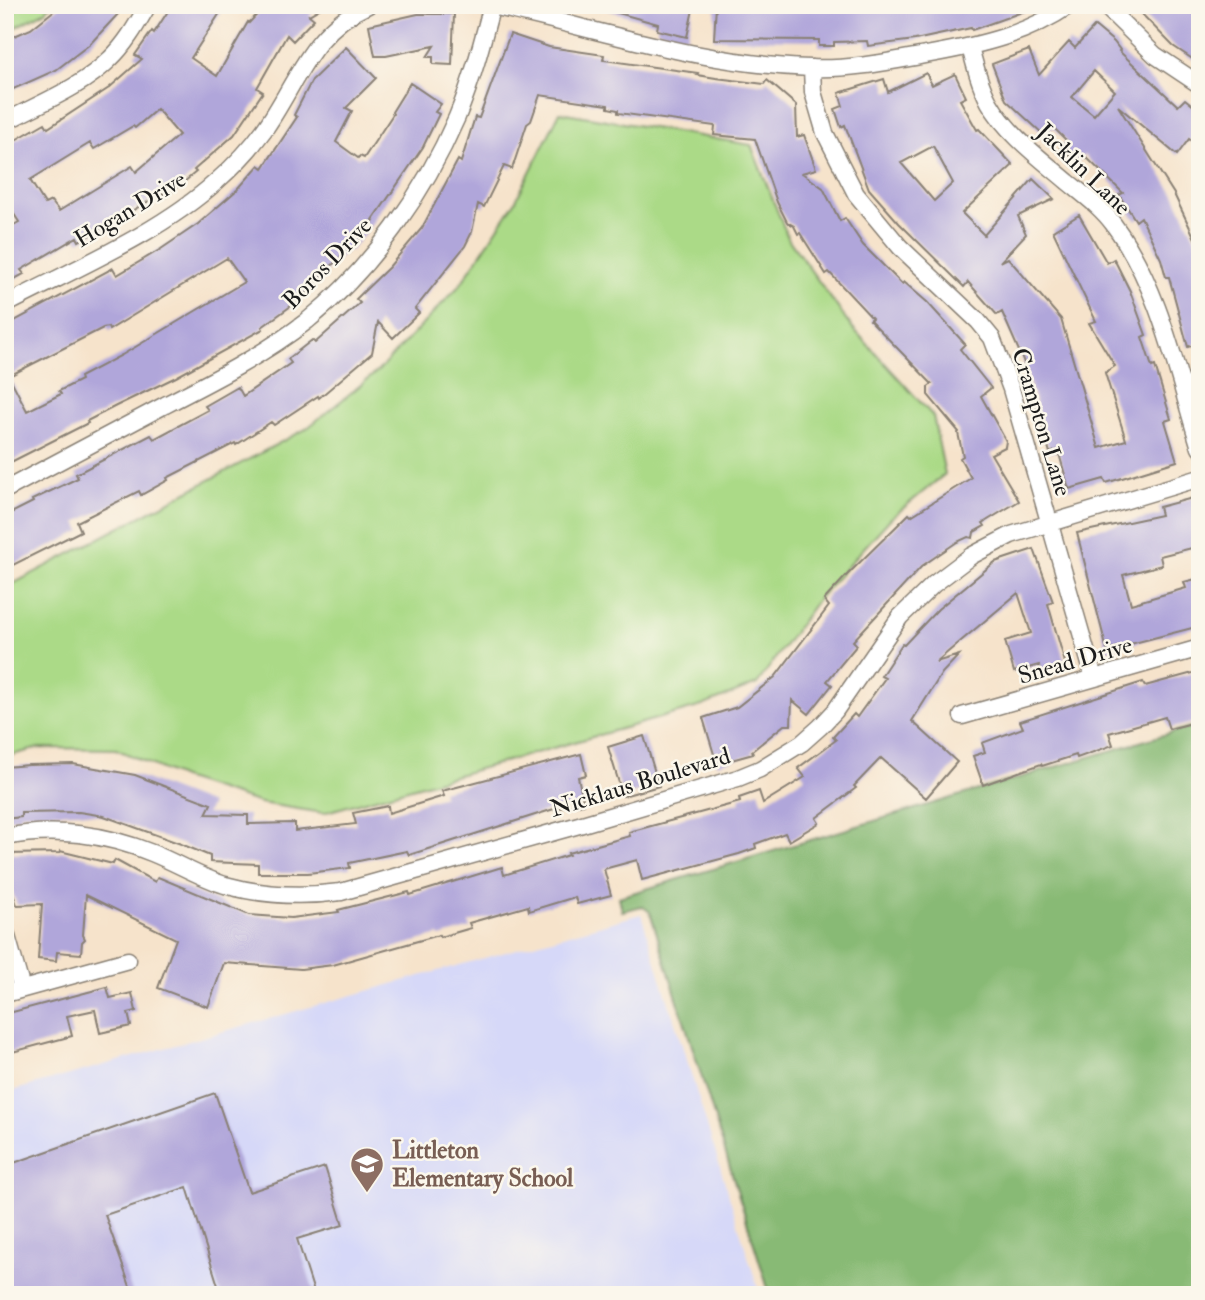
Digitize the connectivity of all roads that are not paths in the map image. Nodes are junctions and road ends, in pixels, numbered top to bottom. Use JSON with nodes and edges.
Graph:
{"nodes":[{"id":1,"x":148,"y":5,"type":"edge"},
{"id":2,"x":368,"y":5,"type":"edge"},
{"id":3,"x":1070,"y":5,"type":"edge"},
{"id":4,"x":1104,"y":5,"type":"edge"},
{"id":5,"x":490,"y":6,"type":"edge"},
{"id":6,"x":970,"y":47,"type":"junction"},
{"id":7,"x":812,"y":68,"type":"junction"},
{"id":8,"x":1200,"y":85,"type":"edge"},
{"id":9,"x":5,"y":122,"type":"edge"},
{"id":10,"x":5,"y":305,"type":"edge"},
{"id":11,"x":1200,"y":447,"type":"edge"},
{"id":12,"x":1200,"y":478,"type":"edge"},
{"id":13,"x":5,"y":489,"type":"edge"},
{"id":14,"x":1050,"y":522,"type":"junction"},
{"id":15,"x":1200,"y":648,"type":"edge"},
{"id":16,"x":1094,"y":678,"type":"junction"},
{"id":17,"x":962,"y":716,"type":"dead end"},
{"id":18,"x":5,"y":837,"type":"edge"},
{"id":19,"x":5,"y":929,"type":"edge"},
{"id":20,"x":128,"y":960,"type":"dead end"},
{"id":21,"x":23,"y":989,"type":"junction"},
{"id":22,"x":5,"y":994,"type":"edge"}],
"edges":[{"from":1,"to":9,"type":"street"},
{"from":2,"to":10,"type":"street","name":"Hogan Drive"},
{"from":3,"to":6,"type":"street"},
{"from":4,"to":8,"type":"street"},
{"from":5,"to":7,"type":"street"},
{"from":5,"to":13,"type":"street","name":"Boros Drive"},
{"from":6,"to":7,"type":"street"},
{"from":6,"to":11,"type":"street","name":"Jacklin Lane"},
{"from":7,"to":14,"type":"street","name":"Crampton Lane"},
{"from":12,"to":14,"type":"street","name":"Nicklaus Boulevard"},
{"from":14,"to":16,"type":"street","name":"Crampton Lane"},
{"from":14,"to":18,"type":"street","name":"Nicklaus Boulevard"},
{"from":15,"to":16,"type":"street","name":"Snead Drive"},
{"from":16,"to":17,"type":"street","name":"Snead Drive"},
{"from":19,"to":21,"type":"street"},
{"from":20,"to":21,"type":"street"},
{"from":21,"to":22,"type":"street"}]}
